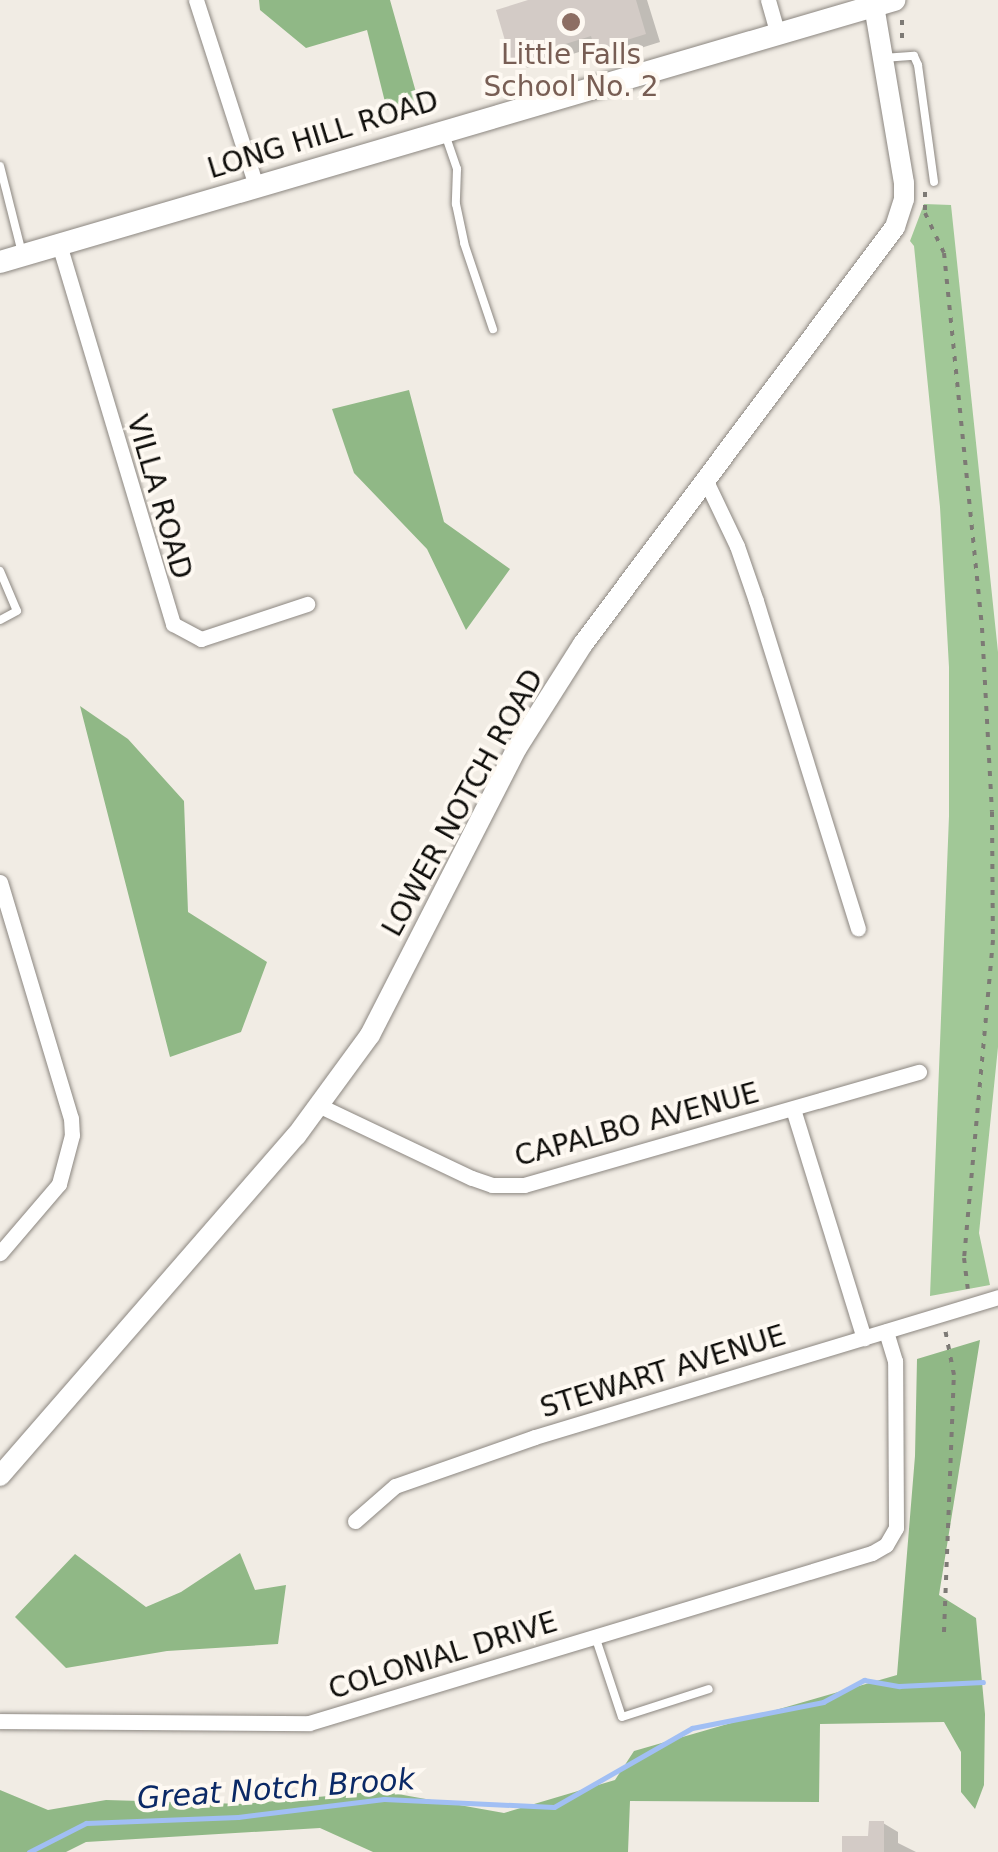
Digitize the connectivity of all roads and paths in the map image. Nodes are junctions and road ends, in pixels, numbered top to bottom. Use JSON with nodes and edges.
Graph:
{"nodes":[{"id":1,"x":196,"y":0,"type":"edge"},
{"id":2,"x":768,"y":0,"type":"edge"},
{"id":3,"x":891,"y":3,"type":"edge"},
{"id":4,"x":778,"y":34,"type":"junction"},
{"id":5,"x":894,"y":56,"type":"junction"},
{"id":6,"x":444,"y":130,"type":"junction"},
{"id":7,"x":0,"y":166,"type":"edge"},
{"id":8,"x":929,"y":181,"type":"joint"},
{"id":9,"x":256,"y":186,"type":"junction"},
{"id":10,"x":58,"y":244,"type":"junction"},
{"id":11,"x":23,"y":255,"type":"junction"},
{"id":12,"x":0,"y":262,"type":"edge"},
{"id":13,"x":493,"y":329,"type":"dead end"},
{"id":14,"x":706,"y":480,"type":"junction"},
{"id":15,"x":0,"y":571,"type":"edge"},
{"id":16,"x":307,"y":604,"type":"dead end"},
{"id":17,"x":0,"y":620,"type":"edge"},
{"id":18,"x":0,"y":882,"type":"edge"},
{"id":19,"x":858,"y":928,"type":"dead end"},
{"id":20,"x":919,"y":1072,"type":"dead end"},
{"id":21,"x":318,"y":1105,"type":"junction"},
{"id":22,"x":793,"y":1109,"type":"junction"},
{"id":23,"x":0,"y":1253,"type":"edge"},
{"id":24,"x":998,"y":1297,"type":"edge"},
{"id":25,"x":959,"y":1309,"type":"junction"},
{"id":26,"x":886,"y":1331,"type":"junction"},
{"id":27,"x":864,"y":1338,"type":"junction"},
{"id":28,"x":0,"y":1476,"type":"edge"},
{"id":29,"x":355,"y":1521,"type":"dead end"},
{"id":30,"x":944,"y":1632,"type":"dead end"},
{"id":31,"x":594,"y":1636,"type":"junction"},
{"id":32,"x":708,"y":1689,"type":"dead end"},
{"id":33,"x":0,"y":1721,"type":"edge"}],
"edges":[{"from":1,"to":9,"type":"street"},
{"from":2,"to":4,"type":"street"},
{"from":3,"to":4,"type":"main road","name":"LONG HILL ROAD"},
{"from":3,"to":5,"type":"street","name":"LOWER NOTCH ROAD"},
{"from":3,"to":5,"type":"path"},
{"from":4,"to":6,"type":"main road","name":"LONG HILL ROAD"},
{"from":5,"to":8,"type":"lane"},
{"from":5,"to":14,"type":"street","name":"LOWER NOTCH ROAD"},
{"from":6,"to":9,"type":"main road","name":"LONG HILL ROAD"},
{"from":6,"to":13,"type":"lane"},
{"from":7,"to":11,"type":"lane"},
{"from":8,"to":25,"type":"path"},
{"from":9,"to":10,"type":"main road","name":"LONG HILL ROAD"},
{"from":10,"to":11,"type":"main road","name":"LONG HILL ROAD"},
{"from":10,"to":16,"type":"street","name":"VILLA ROAD"},
{"from":11,"to":12,"type":"main road","name":"LONG HILL ROAD"},
{"from":14,"to":19,"type":"street"},
{"from":14,"to":21,"type":"street","name":"LOWER NOTCH ROAD"},
{"from":15,"to":17,"type":"lane"},
{"from":18,"to":23,"type":"street"},
{"from":20,"to":22,"type":"street","name":"CAPALBO AVENUE"},
{"from":21,"to":22,"type":"street","name":"CAPALBO AVENUE"},
{"from":21,"to":28,"type":"street","name":"LOWER NOTCH ROAD"},
{"from":22,"to":27,"type":"street"},
{"from":24,"to":25,"type":"street","name":"STEWART AVENUE"},
{"from":25,"to":26,"type":"street","name":"STEWART AVENUE"},
{"from":25,"to":30,"type":"path"},
{"from":26,"to":27,"type":"street","name":"STEWART AVENUE"},
{"from":26,"to":31,"type":"street","name":"COLONIAL DRIVE"},
{"from":27,"to":29,"type":"street","name":"STEWART AVENUE"},
{"from":31,"to":32,"type":"lane"},
{"from":31,"to":33,"type":"street","name":"COLONIAL DRIVE"}]}
